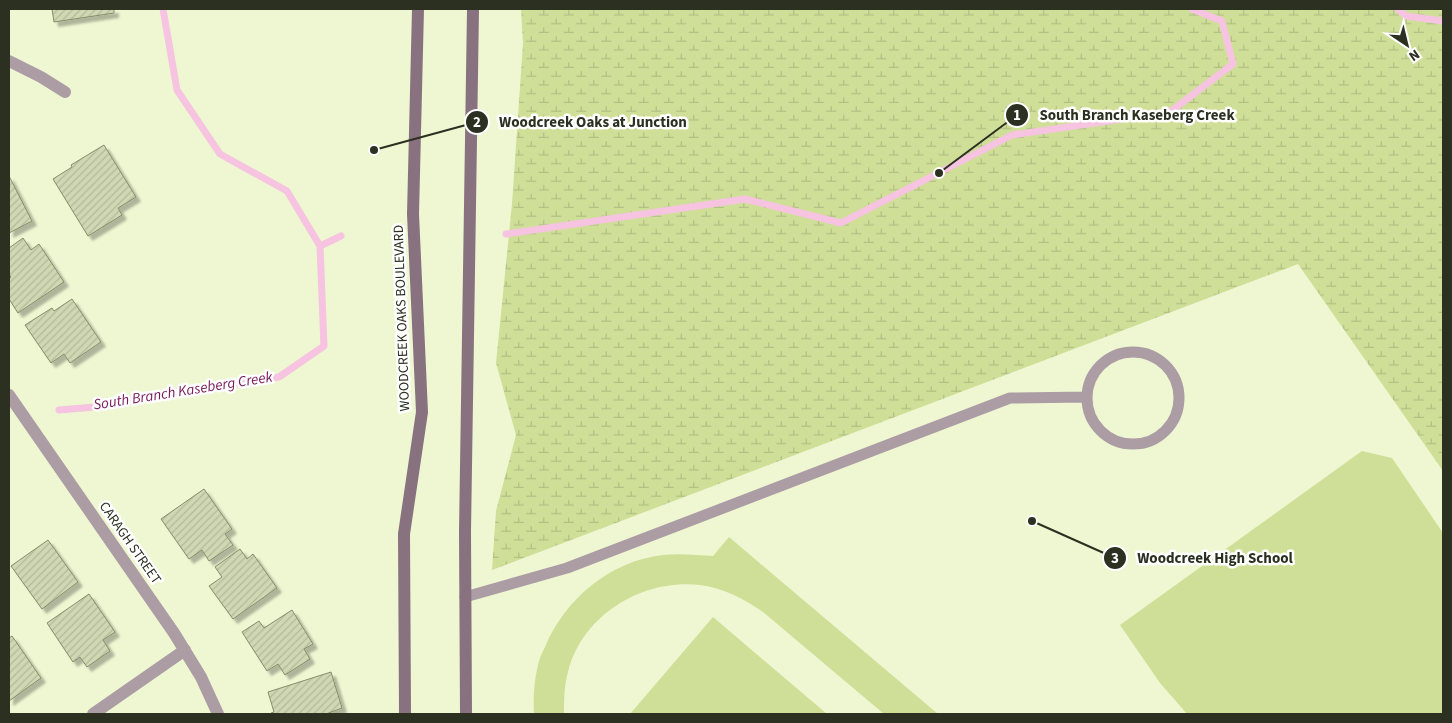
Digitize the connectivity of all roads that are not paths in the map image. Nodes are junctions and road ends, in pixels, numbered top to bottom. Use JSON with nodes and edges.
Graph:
{"nodes":[{"id":1,"x":418,"y":9,"type":"edge"},
{"id":2,"x":473,"y":9,"type":"edge"},
{"id":3,"x":9,"y":61,"type":"edge"},
{"id":4,"x":65,"y":92,"type":"dead end"},
{"id":5,"x":9,"y":395,"type":"edge"},
{"id":6,"x":1086,"y":397,"type":"junction"},
{"id":7,"x":465,"y":597,"type":"junction"},
{"id":8,"x":185,"y":650,"type":"junction"},
{"id":9,"x":93,"y":714,"type":"edge"},
{"id":10,"x":218,"y":714,"type":"edge"},
{"id":11,"x":405,"y":714,"type":"edge"},
{"id":12,"x":466,"y":714,"type":"edge"}],
"edges":[{"from":1,"to":11,"type":"main road","name":"WOODCREEK OAKS BOULEVARD"},
{"from":2,"to":7,"type":"main road"},
{"from":3,"to":4,"type":"street"},
{"from":5,"to":8,"type":"street","name":"CARAGH STREET"},
{"from":6,"to":6,"type":"lane"},
{"from":6,"to":7,"type":"lane"},
{"from":7,"to":12,"type":"main road"},
{"from":8,"to":9,"type":"street"},
{"from":8,"to":10,"type":"street","name":"CARAGH STREET"}]}
